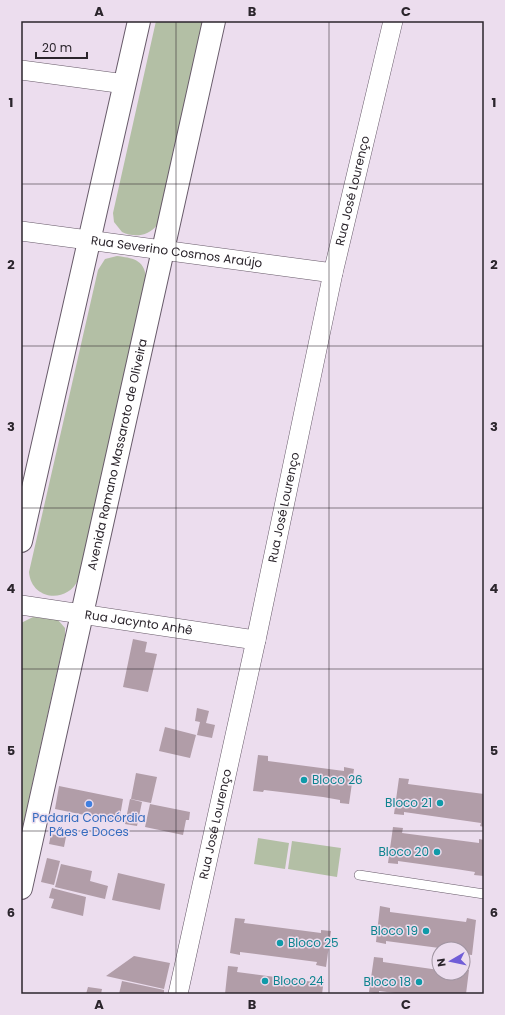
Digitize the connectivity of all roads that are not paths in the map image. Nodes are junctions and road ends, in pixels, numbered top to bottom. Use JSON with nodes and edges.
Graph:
{"nodes":[{"id":1,"x":139,"y":21,"type":"edge"},
{"id":2,"x":214,"y":21,"type":"edge"},
{"id":3,"x":393,"y":21,"type":"edge"},
{"id":4,"x":21,"y":70,"type":"edge"},
{"id":5,"x":125,"y":84,"type":"junction"},
{"id":6,"x":21,"y":231,"type":"edge"},
{"id":7,"x":90,"y":239,"type":"junction"},
{"id":8,"x":163,"y":251,"type":"junction"},
{"id":9,"x":333,"y":273,"type":"junction"},
{"id":10,"x":21,"y":540,"type":"edge"},
{"id":11,"x":21,"y":605,"type":"edge"},
{"id":12,"x":82,"y":614,"type":"junction"},
{"id":13,"x":256,"y":640,"type":"junction"},
{"id":14,"x":359,"y":875,"type":"dead end"},
{"id":15,"x":21,"y":888,"type":"edge"},
{"id":16,"x":484,"y":894,"type":"edge"},
{"id":17,"x":178,"y":994,"type":"edge"}],
"edges":[{"from":1,"to":5,"type":"street"},
{"from":2,"to":8,"type":"street","name":"Avenida Romano Massaroto de Oliveira"},
{"from":3,"to":9,"type":"street","name":"Rua José Lourenço"},
{"from":4,"to":5,"type":"street"},
{"from":5,"to":7,"type":"street"},
{"from":6,"to":7,"type":"street","name":"Rua Severino Cosmos Araújo"},
{"from":7,"to":8,"type":"street","name":"Rua Severino Cosmos Araújo"},
{"from":7,"to":10,"type":"street"},
{"from":8,"to":9,"type":"street","name":"Rua Severino Cosmos Araújo"},
{"from":8,"to":12,"type":"street","name":"Avenida Romano Massaroto de Oliveira"},
{"from":9,"to":13,"type":"street","name":"Rua José Lourenço"},
{"from":11,"to":12,"type":"street","name":"Rua Jacynto Anhê"},
{"from":12,"to":13,"type":"street","name":"Rua Jacynto Anhê"},
{"from":12,"to":15,"type":"street","name":"Avenida Romano Massaroto de Oliveira"},
{"from":13,"to":17,"type":"street","name":"Rua José Lourenço"},
{"from":14,"to":16,"type":"lane"}]}
